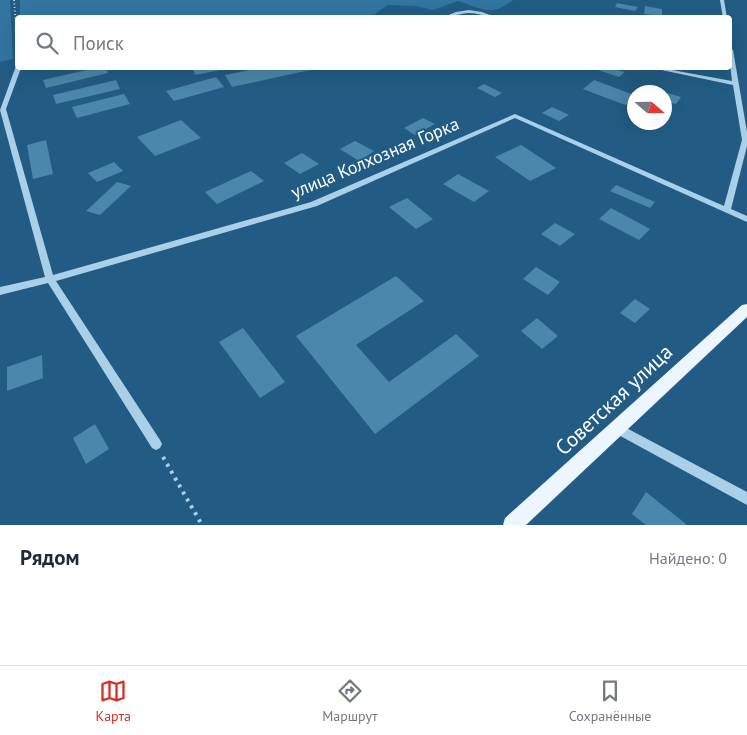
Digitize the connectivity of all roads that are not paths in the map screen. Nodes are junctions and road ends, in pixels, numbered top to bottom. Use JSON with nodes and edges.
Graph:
{"nodes":[{"id":1,"x":722,"y":0,"type":"edge"},
{"id":2,"x":450,"y":15,"type":"edge"},
{"id":3,"x":488,"y":15,"type":"edge"},
{"id":4,"x":724,"y":15,"type":"edge"},
{"id":5,"x":732,"y":66,"type":"edge"},
{"id":6,"x":17,"y":70,"type":"edge"},
{"id":7,"x":666,"y":70,"type":"edge"},
{"id":8,"x":734,"y":83,"type":"junction"},
{"id":9,"x":2,"y":109,"type":"edge"},
{"id":10,"x":727,"y":210,"type":"junction"},
{"id":11,"x":747,"y":219,"type":"edge"},
{"id":12,"x":50,"y":279,"type":"junction"},
{"id":13,"x":0,"y":292,"type":"edge"},
{"id":14,"x":747,"y":308,"type":"edge"},
{"id":15,"x":618,"y":428,"type":"junction"},
{"id":16,"x":156,"y":444,"type":"road end"},
{"id":17,"x":747,"y":499,"type":"edge"},
{"id":18,"x":512,"y":525,"type":"edge"}],
"edges":[{"from":1,"to":4,"type":"street"},
{"from":2,"to":3,"type":"street"},
{"from":5,"to":8,"type":"street"},
{"from":6,"to":9,"type":"street"},
{"from":7,"to":8,"type":"street"},
{"from":8,"to":10,"type":"street"},
{"from":9,"to":12,"type":"street"},
{"from":10,"to":11,"type":"street","name":"улица Колхозная Горка"},
{"from":10,"to":12,"type":"street","name":"улица Колхозная Горка"},
{"from":12,"to":13,"type":"street","name":"улица Колхозная Горка"},
{"from":12,"to":16,"type":"street"},
{"from":14,"to":15,"type":"main road","name":"Советская улица"},
{"from":15,"to":17,"type":"street"},
{"from":15,"to":18,"type":"main road","name":"Советская улица"}]}
